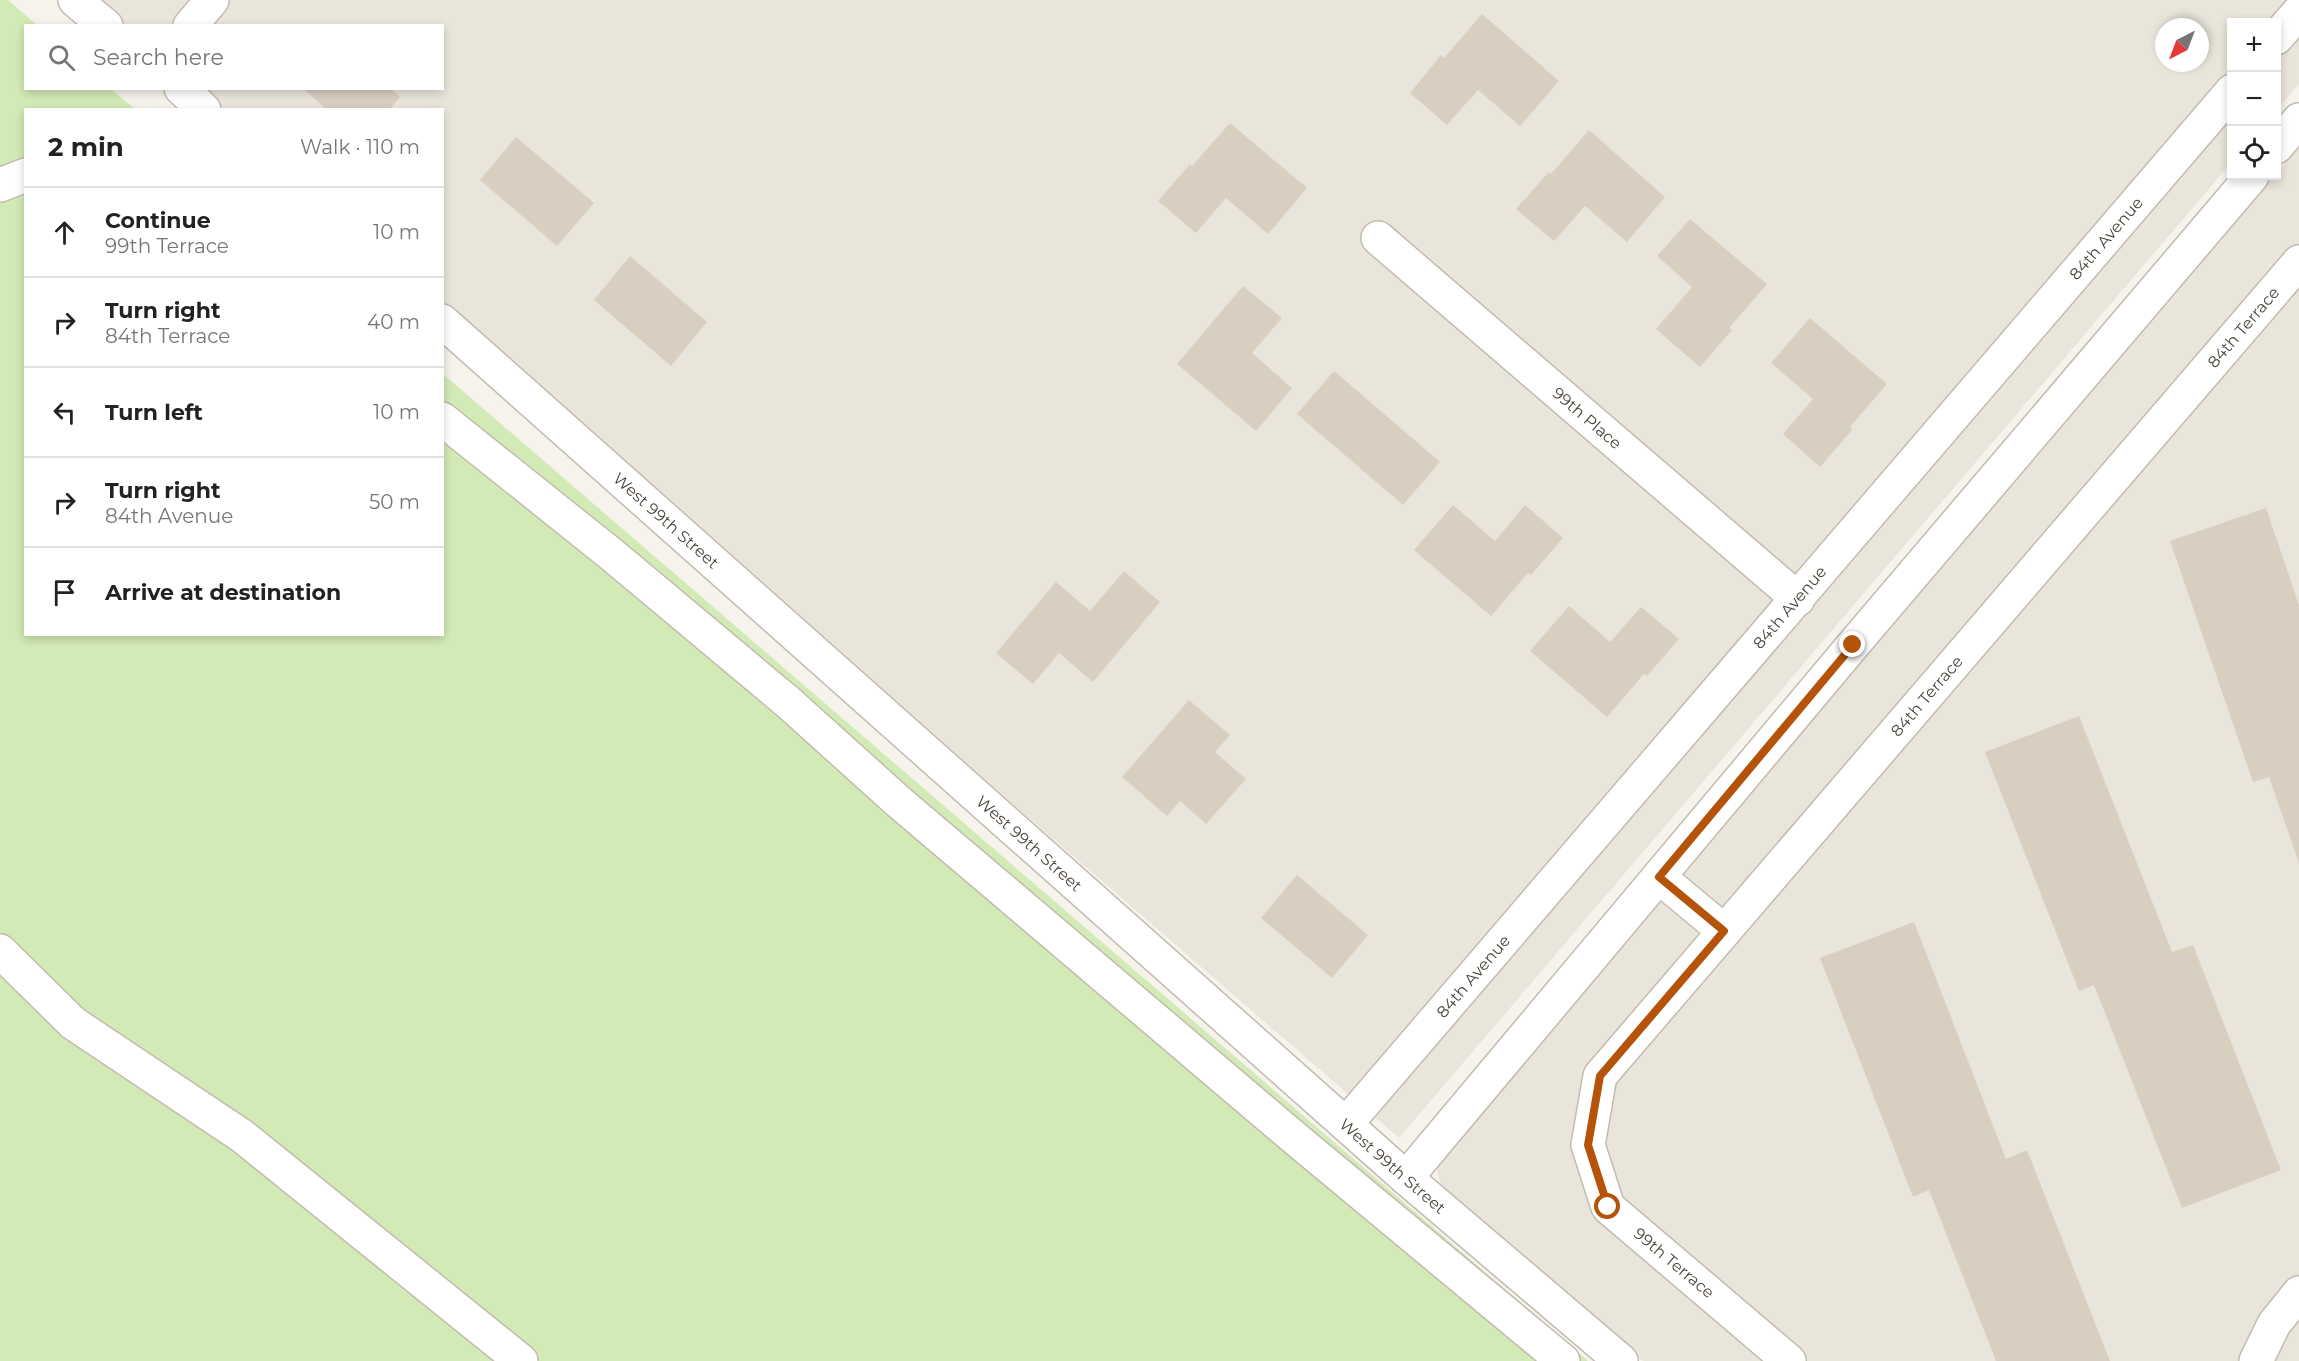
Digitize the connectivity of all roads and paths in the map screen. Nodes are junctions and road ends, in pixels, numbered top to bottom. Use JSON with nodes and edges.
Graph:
{"nodes":[{"id":1,"x":75,"y":0,"type":"edge"},
{"id":2,"x":212,"y":0,"type":"edge"},
{"id":3,"x":2299,"y":12,"type":"edge"},
{"id":4,"x":104,"y":24,"type":"edge"},
{"id":5,"x":192,"y":24,"type":"edge"},
{"id":6,"x":2281,"y":33,"type":"edge"},
{"id":7,"x":183,"y":90,"type":"edge"},
{"id":8,"x":2227,"y":97,"type":"edge"},
{"id":9,"x":202,"y":108,"type":"edge"},
{"id":10,"x":2299,"y":120,"type":"edge"},
{"id":11,"x":2281,"y":142,"type":"edge"},
{"id":12,"x":24,"y":176,"type":"edge"},
{"id":13,"x":2249,"y":180,"type":"edge"},
{"id":14,"x":0,"y":185,"type":"edge"},
{"id":15,"x":1378,"y":238,"type":"dead end"},
{"id":16,"x":2299,"y":262,"type":"edge"},
{"id":17,"x":444,"y":323,"type":"edge"},
{"id":18,"x":444,"y":421,"type":"edge"},
{"id":19,"x":1798,"y":599,"type":"junction"},
{"id":20,"x":1659,"y":877,"type":"junction"},
{"id":21,"x":1724,"y":931,"type":"junction"},
{"id":22,"x":0,"y":951,"type":"edge"},
{"id":23,"x":1346,"y":1124,"type":"junction"},
{"id":24,"x":1588,"y":1145,"type":"joint"},
{"id":25,"x":1406,"y":1178,"type":"junction"},
{"id":26,"x":2299,"y":1293,"type":"edge"},
{"id":27,"x":521,"y":1361,"type":"edge"},
{"id":28,"x":1563,"y":1361,"type":"edge"},
{"id":29,"x":1621,"y":1361,"type":"edge"},
{"id":30,"x":1789,"y":1361,"type":"edge"},
{"id":31,"x":2256,"y":1361,"type":"edge"}],
"edges":[{"from":1,"to":4,"type":"street"},
{"from":2,"to":5,"type":"street"},
{"from":3,"to":6,"type":"street"},
{"from":7,"to":9,"type":"street"},
{"from":8,"to":19,"type":"street","name":"84th Avenue"},
{"from":10,"to":11,"type":"street"},
{"from":12,"to":14,"type":"street"},
{"from":13,"to":20,"type":"street"},
{"from":15,"to":19,"type":"street","name":"99th Place"},
{"from":16,"to":21,"type":"street","name":"84th Terrace"},
{"from":17,"to":23,"type":"street","name":"West 99th Street"},
{"from":18,"to":28,"type":"street"},
{"from":19,"to":23,"type":"street","name":"84th Avenue"},
{"from":20,"to":21,"type":"street"},
{"from":20,"to":25,"type":"street"},
{"from":21,"to":24,"type":"street","name":"84th Terrace"},
{"from":22,"to":27,"type":"street"},
{"from":23,"to":25,"type":"street","name":"West 99th Street"},
{"from":24,"to":30,"type":"street","name":"99th Terrace"},
{"from":25,"to":29,"type":"street","name":"West 99th Street"},
{"from":26,"to":31,"type":"street"}]}
